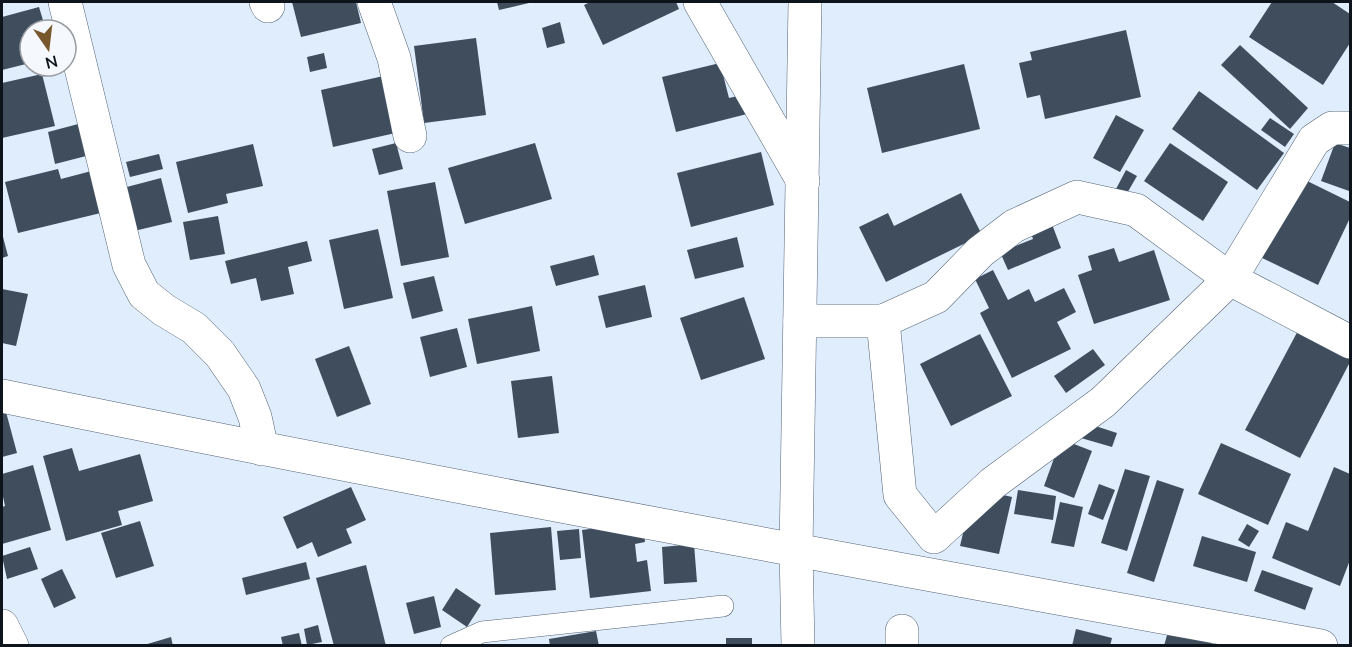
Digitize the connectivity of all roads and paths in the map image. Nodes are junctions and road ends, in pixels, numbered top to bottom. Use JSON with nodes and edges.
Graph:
{"nodes":[{"id":1,"x":65,"y":2,"type":"edge"},
{"id":2,"x":374,"y":2,"type":"edge"},
{"id":3,"x":700,"y":2,"type":"edge"},
{"id":4,"x":805,"y":2,"type":"edge"},
{"id":5,"x":1350,"y":128,"type":"edge"},
{"id":6,"x":410,"y":136,"type":"dead end"},
{"id":7,"x":803,"y":181,"type":"junction"},
{"id":8,"x":1230,"y":279,"type":"junction"},
{"id":9,"x":800,"y":321,"type":"junction"},
{"id":10,"x":883,"y":321,"type":"junction"},
{"id":11,"x":1350,"y":342,"type":"edge"},
{"id":12,"x":2,"y":396,"type":"edge"},
{"id":13,"x":262,"y":450,"type":"junction"},
{"id":14,"x":796,"y":550,"type":"junction"},
{"id":15,"x":723,"y":606,"type":"dead end"},
{"id":16,"x":2,"y":626,"type":"edge"},
{"id":17,"x":12,"y":645,"type":"edge"},
{"id":18,"x":451,"y":645,"type":"edge"},
{"id":19,"x":798,"y":645,"type":"edge"},
{"id":20,"x":1321,"y":645,"type":"edge"}],
"edges":[{"from":1,"to":13,"type":"street"},
{"from":2,"to":6,"type":"street"},
{"from":3,"to":7,"type":"street"},
{"from":4,"to":7,"type":"street"},
{"from":5,"to":8,"type":"street"},
{"from":7,"to":9,"type":"street"},
{"from":8,"to":10,"type":"street"},
{"from":8,"to":10,"type":"street"},
{"from":8,"to":11,"type":"street"},
{"from":9,"to":10,"type":"street"},
{"from":9,"to":14,"type":"street"},
{"from":12,"to":13,"type":"street"},
{"from":13,"to":14,"type":"street"},
{"from":14,"to":19,"type":"street"},
{"from":14,"to":20,"type":"street"},
{"from":15,"to":18,"type":"lane"},
{"from":16,"to":17,"type":"street"}]}
